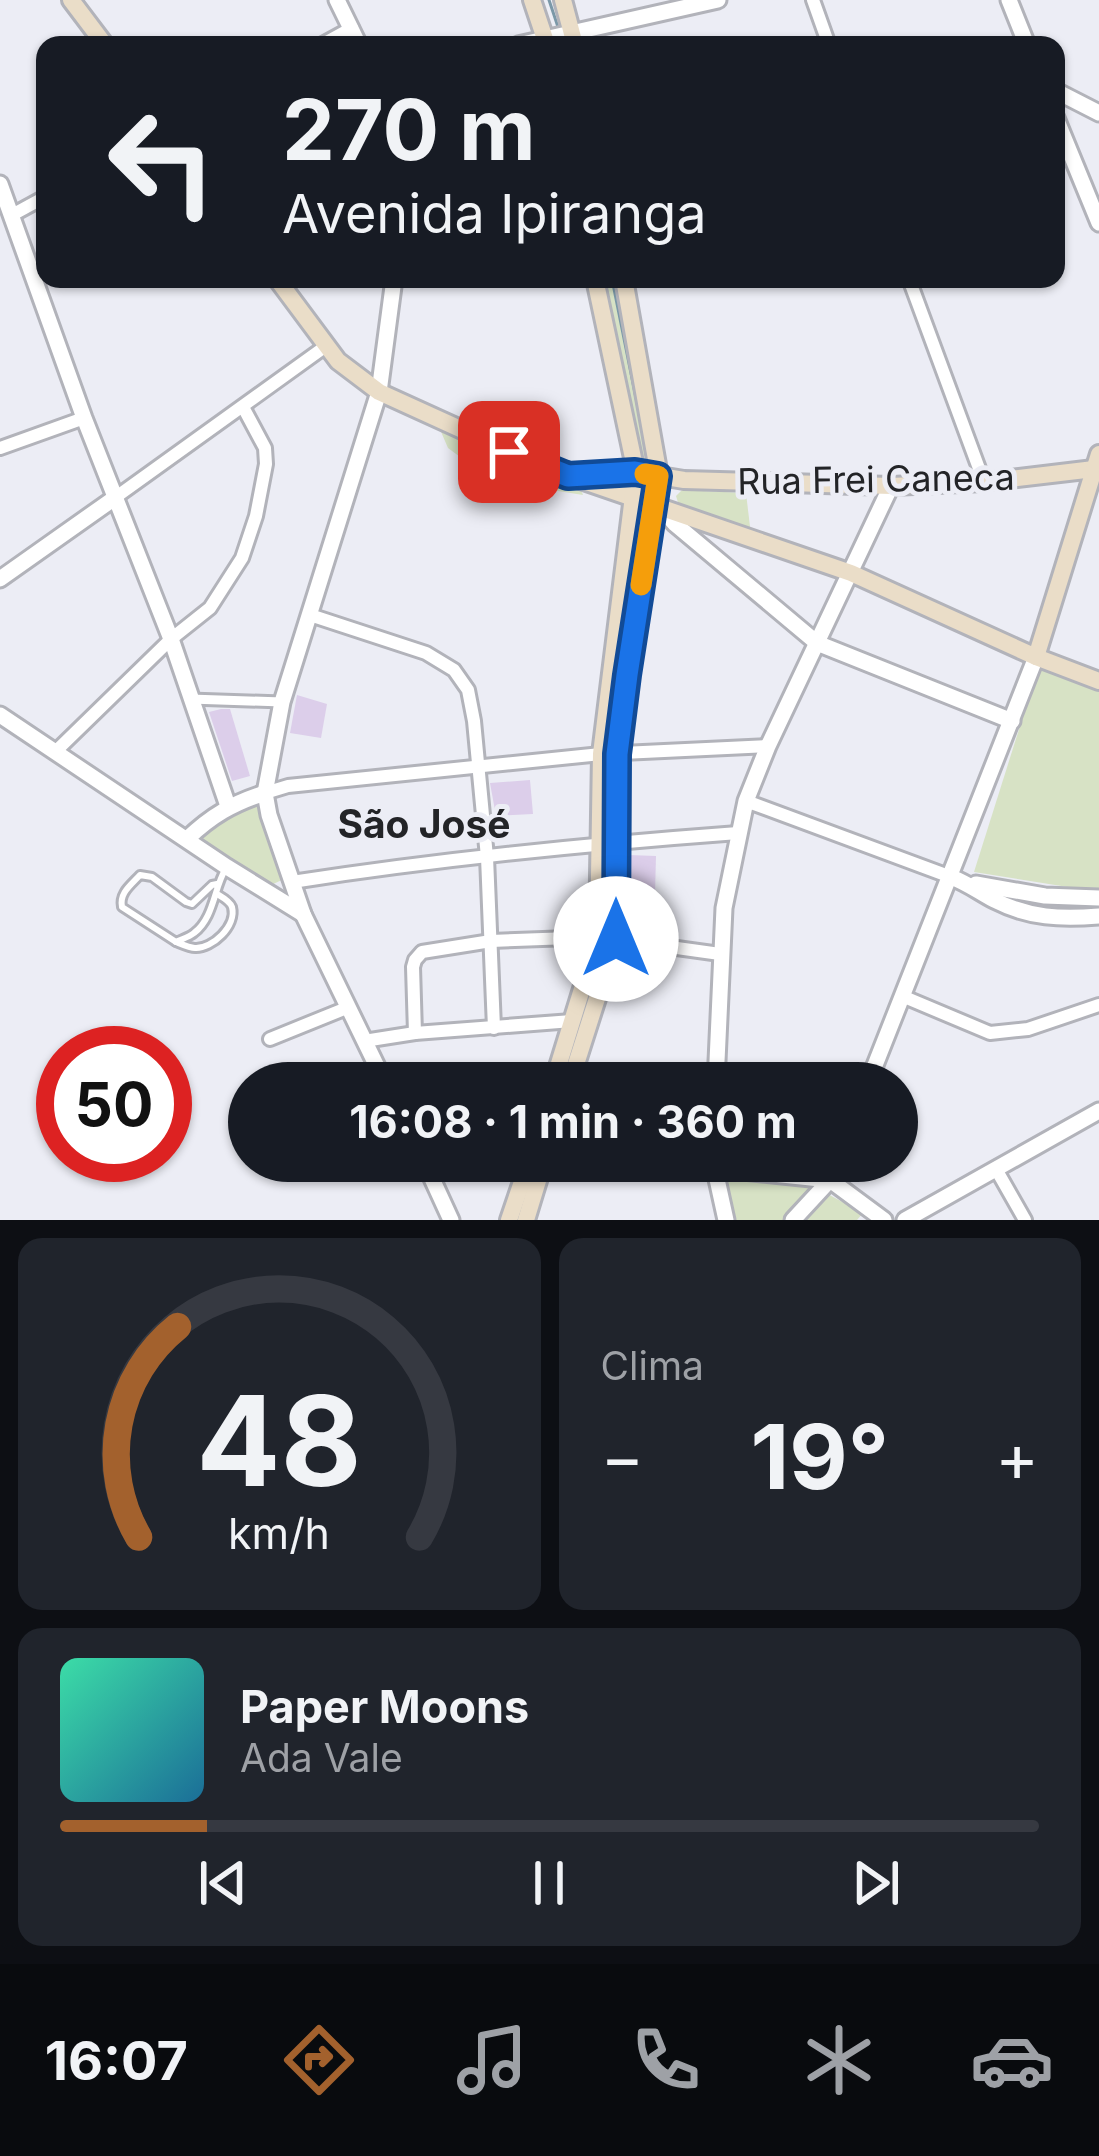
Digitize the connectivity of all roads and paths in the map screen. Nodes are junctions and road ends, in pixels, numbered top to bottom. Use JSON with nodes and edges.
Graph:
{"nodes":[{"id":1,"x":71,"y":0,"type":"edge"},
{"id":2,"x":338,"y":0,"type":"edge"},
{"id":3,"x":532,"y":0,"type":"edge"},
{"id":4,"x":563,"y":0,"type":"edge"},
{"id":5,"x":718,"y":0,"type":"edge"},
{"id":6,"x":813,"y":0,"type":"edge"},
{"id":7,"x":1009,"y":0,"type":"edge"},
{"id":8,"x":352,"y":28,"type":"junction"},
{"id":9,"x":99,"y":36,"type":"edge"},
{"id":10,"x":338,"y":36,"type":"edge"},
{"id":11,"x":355,"y":36,"type":"edge"},
{"id":12,"x":544,"y":36,"type":"edge"},
{"id":13,"x":573,"y":36,"type":"edge"},
{"id":14,"x":582,"y":36,"type":"edge"},
{"id":15,"x":826,"y":36,"type":"edge"},
{"id":16,"x":1023,"y":36,"type":"edge"},
{"id":17,"x":1065,"y":96,"type":"edge"},
{"id":18,"x":1099,"y":113,"type":"edge"},
{"id":19,"x":1065,"y":140,"type":"edge"},
{"id":20,"x":0,"y":184,"type":"edge"},
{"id":21,"x":36,"y":202,"type":"edge"},
{"id":22,"x":13,"y":214,"type":"junction"},
{"id":23,"x":1099,"y":223,"type":"edge"},
{"id":24,"x":36,"y":280,"type":"edge"},
{"id":25,"x":39,"y":288,"type":"edge"},
{"id":26,"x":284,"y":288,"type":"edge"},
{"id":27,"x":393,"y":288,"type":"edge"},
{"id":28,"x":598,"y":288,"type":"edge"},
{"id":29,"x":626,"y":288,"type":"edge"},
{"id":30,"x":913,"y":288,"type":"edge"},
{"id":31,"x":326,"y":346,"type":"junction"},
{"id":32,"x":380,"y":392,"type":"junction"},
{"id":33,"x":243,"y":406,"type":"junction"},
{"id":34,"x":84,"y":418,"type":"junction"},
{"id":35,"x":0,"y":448,"type":"edge"},
{"id":36,"x":1098,"y":461,"type":"edge"},
{"id":37,"x":635,"y":472,"type":"junction"},
{"id":38,"x":568,"y":476,"type":"junction"},
{"id":39,"x":658,"y":476,"type":"junction"},
{"id":40,"x":984,"y":482,"type":"junction"},
{"id":41,"x":891,"y":486,"type":"junction"},
{"id":42,"x":116,"y":497,"type":"junction"},
{"id":43,"x":633,"y":500,"type":"junction"},
{"id":44,"x":667,"y":512,"type":"junction"},
{"id":45,"x":851,"y":573,"type":"junction"},
{"id":46,"x":0,"y":579,"type":"edge"},
{"id":47,"x":310,"y":615,"type":"junction"},
{"id":48,"x":171,"y":639,"type":"junction"},
{"id":49,"x":817,"y":643,"type":"junction"},
{"id":50,"x":1036,"y":657,"type":"junction"},
{"id":51,"x":1099,"y":681,"type":"edge"},
{"id":52,"x":190,"y":699,"type":"junction"},
{"id":53,"x":282,"y":702,"type":"junction"},
{"id":54,"x":0,"y":715,"type":"edge"},
{"id":55,"x":1012,"y":721,"type":"junction"},
{"id":56,"x":768,"y":746,"type":"junction"},
{"id":57,"x":55,"y":752,"type":"junction"},
{"id":58,"x":609,"y":754,"type":"junction"},
{"id":59,"x":476,"y":769,"type":"junction"},
{"id":60,"x":265,"y":793,"type":"junction"},
{"id":61,"x":746,"y":801,"type":"junction"},
{"id":62,"x":228,"y":806,"type":"junction"},
{"id":63,"x":738,"y":833,"type":"junction"},
{"id":64,"x":187,"y":839,"type":"junction"},
{"id":65,"x":608,"y":842,"type":"junction"},
{"id":66,"x":487,"y":856,"type":"junction"},
{"id":67,"x":227,"y":867,"type":"junction"},
{"id":68,"x":959,"y":880,"type":"junction"},
{"id":69,"x":292,"y":881,"type":"junction"},
{"id":70,"x":217,"y":884,"type":"junction"},
{"id":71,"x":267,"y":892,"type":"junction"},
{"id":72,"x":218,"y":894,"type":"junction"},
{"id":73,"x":1099,"y":898,"type":"edge"},
{"id":74,"x":303,"y":914,"type":"junction"},
{"id":75,"x":1099,"y":916,"type":"edge"},
{"id":76,"x":607,"y":938,"type":"junction"},
{"id":77,"x":491,"y":941,"type":"junction"},
{"id":78,"x":176,"y":942,"type":"junction"},
{"id":79,"x":720,"y":954,"type":"junction"},
{"id":80,"x":902,"y":997,"type":"junction"},
{"id":81,"x":1099,"y":1005,"type":"edge"},
{"id":82,"x":349,"y":1007,"type":"junction"},
{"id":83,"x":572,"y":1022,"type":"junction"},
{"id":84,"x":494,"y":1028,"type":"junction"},
{"id":85,"x":415,"y":1033,"type":"junction"},
{"id":86,"x":270,"y":1039,"type":"dead end"},
{"id":87,"x":364,"y":1041,"type":"junction"},
{"id":88,"x":375,"y":1062,"type":"edge"},
{"id":89,"x":560,"y":1062,"type":"edge"},
{"id":90,"x":575,"y":1062,"type":"edge"},
{"id":91,"x":717,"y":1062,"type":"edge"},
{"id":92,"x":876,"y":1062,"type":"edge"},
{"id":93,"x":1099,"y":1112,"type":"edge"},
{"id":94,"x":996,"y":1168,"type":"junction"},
{"id":95,"x":434,"y":1182,"type":"edge"},
{"id":96,"x":522,"y":1182,"type":"edge"},
{"id":97,"x":538,"y":1182,"type":"edge"},
{"id":98,"x":717,"y":1182,"type":"edge"},
{"id":99,"x":828,"y":1182,"type":"edge"},
{"id":100,"x":833,"y":1182,"type":"edge"},
{"id":101,"x":451,"y":1220,"type":"edge"},
{"id":102,"x":509,"y":1220,"type":"edge"},
{"id":103,"x":526,"y":1220,"type":"edge"},
{"id":104,"x":726,"y":1220,"type":"edge"},
{"id":105,"x":794,"y":1220,"type":"edge"},
{"id":106,"x":884,"y":1220,"type":"edge"},
{"id":107,"x":905,"y":1220,"type":"edge"},
{"id":108,"x":1025,"y":1220,"type":"edge"}],
"edges":[{"from":1,"to":9,"type":"main road"},
{"from":2,"to":8,"type":"street"},
{"from":3,"to":12,"type":"main road"},
{"from":4,"to":13,"type":"main road"},
{"from":5,"to":14,"type":"street"},
{"from":6,"to":15,"type":"street"},
{"from":7,"to":16,"type":"street"},
{"from":8,"to":10,"type":"street"},
{"from":8,"to":11,"type":"street"},
{"from":17,"to":18,"type":"street"},
{"from":19,"to":23,"type":"street"},
{"from":20,"to":22,"type":"street"},
{"from":21,"to":22,"type":"street"},
{"from":22,"to":24,"type":"street"},
{"from":25,"to":34,"type":"street"},
{"from":26,"to":31,"type":"main road"},
{"from":27,"to":32,"type":"street"},
{"from":28,"to":37,"type":"main road"},
{"from":29,"to":39,"type":"main road"},
{"from":30,"to":40,"type":"street"},
{"from":31,"to":32,"type":"main road"},
{"from":31,"to":33,"type":"street"},
{"from":32,"to":38,"type":"main road"},
{"from":32,"to":47,"type":"street"},
{"from":33,"to":42,"type":"street"},
{"from":33,"to":48,"type":"street"},
{"from":34,"to":35,"type":"street"},
{"from":34,"to":42,"type":"street"},
{"from":36,"to":40,"type":"main road","name":"Rua Frei Caneca"},
{"from":36,"to":50,"type":"main road"},
{"from":37,"to":38,"type":"main road","name":"Rua Frei Caneca"},
{"from":37,"to":39,"type":"main road","name":"Rua Frei Caneca"},
{"from":37,"to":43,"type":"main road"},
{"from":38,"to":43,"type":"main road"},
{"from":39,"to":41,"type":"main road","name":"Rua Frei Caneca"},
{"from":39,"to":44,"type":"main road"},
{"from":40,"to":41,"type":"main road","name":"Rua Frei Caneca"},
{"from":41,"to":45,"type":"street"},
{"from":42,"to":46,"type":"street"},
{"from":42,"to":48,"type":"street"},
{"from":43,"to":44,"type":"main road"},
{"from":43,"to":58,"type":"main road"},
{"from":44,"to":45,"type":"main road"},
{"from":44,"to":49,"type":"street"},
{"from":44,"to":58,"type":"main road"},
{"from":45,"to":49,"type":"street"},
{"from":45,"to":50,"type":"main road"},
{"from":47,"to":53,"type":"street"},
{"from":47,"to":59,"type":"street"},
{"from":48,"to":52,"type":"street"},
{"from":48,"to":57,"type":"street"},
{"from":49,"to":55,"type":"street"},
{"from":49,"to":56,"type":"street"},
{"from":50,"to":51,"type":"main road"},
{"from":50,"to":55,"type":"street"},
{"from":52,"to":53,"type":"street"},
{"from":52,"to":62,"type":"street"},
{"from":53,"to":60,"type":"street"},
{"from":54,"to":57,"type":"street"},
{"from":55,"to":68,"type":"street"},
{"from":56,"to":58,"type":"street"},
{"from":56,"to":61,"type":"street"},
{"from":57,"to":64,"type":"street"},
{"from":58,"to":59,"type":"street"},
{"from":58,"to":65,"type":"main road"},
{"from":59,"to":60,"type":"street"},
{"from":59,"to":66,"type":"street"},
{"from":60,"to":62,"type":"street"},
{"from":60,"to":69,"type":"street"},
{"from":61,"to":63,"type":"street"},
{"from":61,"to":68,"type":"street"},
{"from":62,"to":64,"type":"street"},
{"from":63,"to":65,"type":"street"},
{"from":63,"to":79,"type":"street"},
{"from":64,"to":67,"type":"street"},
{"from":65,"to":66,"type":"street"},
{"from":65,"to":76,"type":"main road"},
{"from":66,"to":69,"type":"street"},
{"from":66,"to":77,"type":"street"},
{"from":67,"to":70,"type":"lane"},
{"from":67,"to":71,"type":"street"},
{"from":68,"to":73,"type":"street"},
{"from":68,"to":75,"type":"street"},
{"from":68,"to":80,"type":"street"},
{"from":69,"to":71,"type":"street"},
{"from":69,"to":74,"type":"street"},
{"from":70,"to":72,"type":"lane"},
{"from":70,"to":78,"type":"lane"},
{"from":71,"to":74,"type":"street"},
{"from":72,"to":78,"type":"lane"},
{"from":72,"to":78,"type":"lane"},
{"from":74,"to":82,"type":"street"},
{"from":76,"to":77,"type":"street"},
{"from":76,"to":79,"type":"street"},
{"from":76,"to":83,"type":"main road"},
{"from":76,"to":90,"type":"main road"},
{"from":77,"to":84,"type":"street"},
{"from":77,"to":85,"type":"street"},
{"from":79,"to":91,"type":"street"},
{"from":80,"to":81,"type":"street"},
{"from":80,"to":92,"type":"street"},
{"from":82,"to":86,"type":"street"},
{"from":82,"to":87,"type":"street"},
{"from":83,"to":84,"type":"street"},
{"from":83,"to":89,"type":"main road"},
{"from":84,"to":85,"type":"street"},
{"from":85,"to":87,"type":"street"},
{"from":87,"to":88,"type":"street"},
{"from":93,"to":94,"type":"street"},
{"from":94,"to":107,"type":"street"},
{"from":94,"to":108,"type":"street"},
{"from":95,"to":101,"type":"street"},
{"from":96,"to":102,"type":"main road"},
{"from":97,"to":103,"type":"main road"},
{"from":98,"to":104,"type":"street"},
{"from":99,"to":105,"type":"street"},
{"from":100,"to":106,"type":"street"}]}
